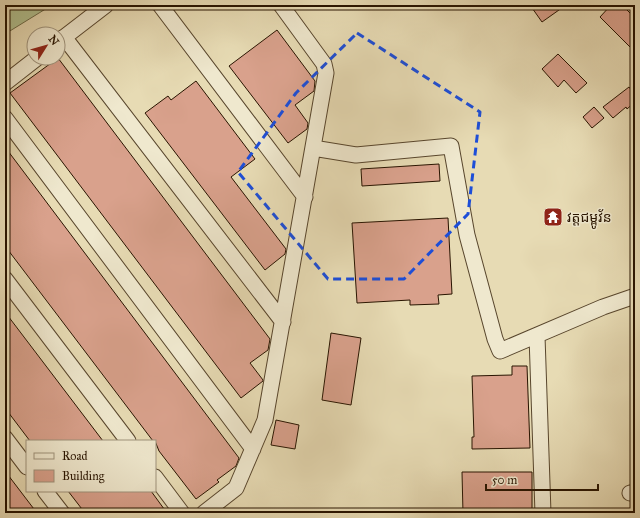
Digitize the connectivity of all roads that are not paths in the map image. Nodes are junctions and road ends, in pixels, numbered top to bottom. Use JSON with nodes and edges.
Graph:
{"nodes":[{"id":1,"x":106,"y":5,"type":"edge"},
{"id":2,"x":160,"y":5,"type":"edge"},
{"id":3,"x":281,"y":5,"type":"edge"},
{"id":4,"x":66,"y":35,"type":"edge"},
{"id":5,"x":66,"y":45,"type":"edge"},
{"id":6,"x":26,"y":66,"type":"edge"},
{"id":7,"x":5,"y":82,"type":"edge"},
{"id":8,"x":5,"y":118,"type":"edge"},
{"id":9,"x":313,"y":148,"type":"junction"},
{"id":10,"x":305,"y":197,"type":"junction"},
{"id":11,"x":5,"y":279,"type":"edge"},
{"id":12,"x":635,"y":296,"type":"edge"},
{"id":13,"x":283,"y":322,"type":"junction"},
{"id":14,"x":537,"y":336,"type":"junction"},
{"id":15,"x":5,"y":438,"type":"edge"},
{"id":16,"x":127,"y":440,"type":"edge"},
{"id":17,"x":253,"y":449,"type":"junction"},
{"id":18,"x":26,"y":466,"type":"edge"},
{"id":19,"x":156,"y":478,"type":"edge"},
{"id":20,"x":46,"y":492,"type":"edge"},
{"id":21,"x":62,"y":513,"type":"edge"},
{"id":22,"x":182,"y":513,"type":"edge"},
{"id":23,"x":204,"y":513,"type":"edge"},
{"id":24,"x":543,"y":513,"type":"edge"}],
"edges":[{"from":1,"to":4,"type":"street"},
{"from":2,"to":10,"type":"street"},
{"from":3,"to":9,"type":"street"},
{"from":5,"to":13,"type":"street"},
{"from":6,"to":7,"type":"street"},
{"from":8,"to":17,"type":"street"},
{"from":9,"to":10,"type":"street"},
{"from":9,"to":14,"type":"street"},
{"from":10,"to":13,"type":"street"},
{"from":11,"to":16,"type":"street"},
{"from":12,"to":14,"type":"street"},
{"from":13,"to":17,"type":"street"},
{"from":14,"to":24,"type":"street"},
{"from":15,"to":18,"type":"street"},
{"from":17,"to":23,"type":"street"},
{"from":19,"to":22,"type":"street"},
{"from":20,"to":21,"type":"street"}]}
